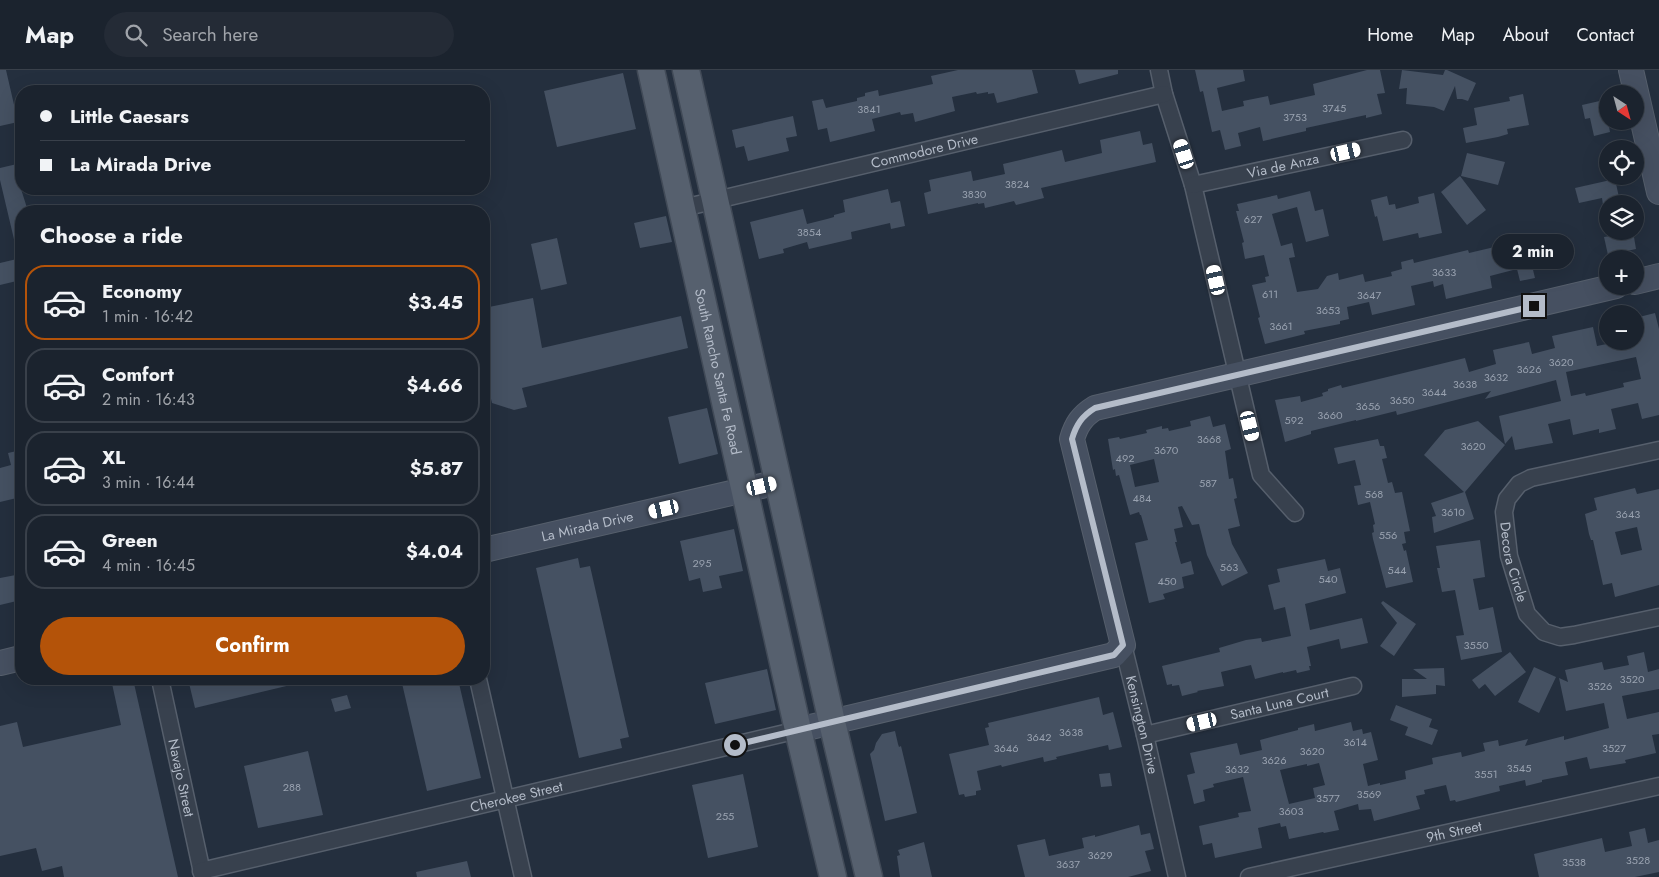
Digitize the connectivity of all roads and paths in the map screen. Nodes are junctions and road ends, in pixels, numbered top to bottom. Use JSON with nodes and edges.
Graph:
{"nodes":[{"id":1,"x":651,"y":70,"type":"edge"},
{"id":2,"x":686,"y":70,"type":"edge"},
{"id":3,"x":1159,"y":70,"type":"edge"},
{"id":4,"x":1631,"y":70,"type":"edge"},
{"id":5,"x":1164,"y":94,"type":"junction"},
{"id":6,"x":1403,"y":140,"type":"dead end"},
{"id":7,"x":1193,"y":186,"type":"junction"},
{"id":8,"x":1659,"y":192,"type":"edge"},
{"id":9,"x":716,"y":200,"type":"junction"},
{"id":10,"x":683,"y":208,"type":"junction"},
{"id":11,"x":1659,"y":276,"type":"edge"},
{"id":12,"x":1644,"y":280,"type":"edge"},
{"id":13,"x":1599,"y":290,"type":"edge"},
{"id":14,"x":1238,"y":376,"type":"junction"},
{"id":15,"x":1659,"y":450,"type":"edge"},
{"id":16,"x":779,"y":482,"type":"junction"},
{"id":17,"x":746,"y":490,"type":"junction"},
{"id":18,"x":1295,"y":513,"type":"dead end"},
{"id":19,"x":490,"y":549,"type":"edge"},
{"id":20,"x":1659,"y":617,"type":"edge"},
{"id":21,"x":1123,"y":645,"type":"junction"},
{"id":22,"x":15,"y":659,"type":"edge"},
{"id":23,"x":0,"y":663,"type":"edge"},
{"id":24,"x":161,"y":685,"type":"edge"},
{"id":25,"x":479,"y":685,"type":"edge"},
{"id":26,"x":1353,"y":686,"type":"dead end"},
{"id":27,"x":832,"y":722,"type":"junction"},
{"id":28,"x":798,"y":730,"type":"junction"},
{"id":29,"x":1146,"y":735,"type":"junction"},
{"id":30,"x":1659,"y":786,"type":"edge"},
{"id":31,"x":504,"y":798,"type":"junction"},
{"id":32,"x":202,"y":874,"type":"edge"},
{"id":33,"x":523,"y":877,"type":"edge"},
{"id":34,"x":834,"y":877,"type":"edge"},
{"id":35,"x":869,"y":877,"type":"edge"},
{"id":36,"x":1177,"y":877,"type":"edge"},
{"id":37,"x":1249,"y":877,"type":"edge"}],
"edges":[{"from":1,"to":10,"type":"main road","name":"South Rancho Santa Fe Road"},
{"from":2,"to":9,"type":"main road"},
{"from":3,"to":5,"type":"street"},
{"from":4,"to":8,"type":"street"},
{"from":5,"to":7,"type":"street"},
{"from":5,"to":9,"type":"street","name":"Commodore Drive"},
{"from":6,"to":7,"type":"street","name":"Via de Anza"},
{"from":7,"to":14,"type":"street"},
{"from":9,"to":10,"type":"street","name":"Commodore Drive"},
{"from":9,"to":16,"type":"main road"},
{"from":10,"to":17,"type":"main road","name":"South Rancho Santa Fe Road"},
{"from":11,"to":12,"type":"street"},
{"from":13,"to":14,"type":"street"},
{"from":14,"to":18,"type":"street"},
{"from":14,"to":21,"type":"street","name":"Kensington Drive"},
{"from":15,"to":20,"type":"street","name":"Decora Circle"},
{"from":16,"to":17,"type":"street","name":"La Mirada Drive"},
{"from":16,"to":27,"type":"main road"},
{"from":17,"to":19,"type":"street","name":"La Mirada Drive"},
{"from":17,"to":28,"type":"main road","name":"South Rancho Santa Fe Road"},
{"from":21,"to":27,"type":"street","name":"Cherokee Street"},
{"from":21,"to":29,"type":"street","name":"Kensington Drive"},
{"from":22,"to":23,"type":"street"},
{"from":24,"to":32,"type":"street","name":"Navajo Street"},
{"from":25,"to":31,"type":"street"},
{"from":26,"to":29,"type":"street","name":"Santa Luna Court"},
{"from":27,"to":28,"type":"street","name":"Cherokee Street"},
{"from":27,"to":35,"type":"main road"},
{"from":28,"to":31,"type":"street","name":"Cherokee Street"},
{"from":28,"to":34,"type":"main road","name":"South Rancho Santa Fe Road"},
{"from":29,"to":36,"type":"street","name":"Kensington Drive"},
{"from":30,"to":37,"type":"street","name":"9th Street"},
{"from":31,"to":32,"type":"street","name":"Cherokee Street"},
{"from":31,"to":33,"type":"street"}]}
